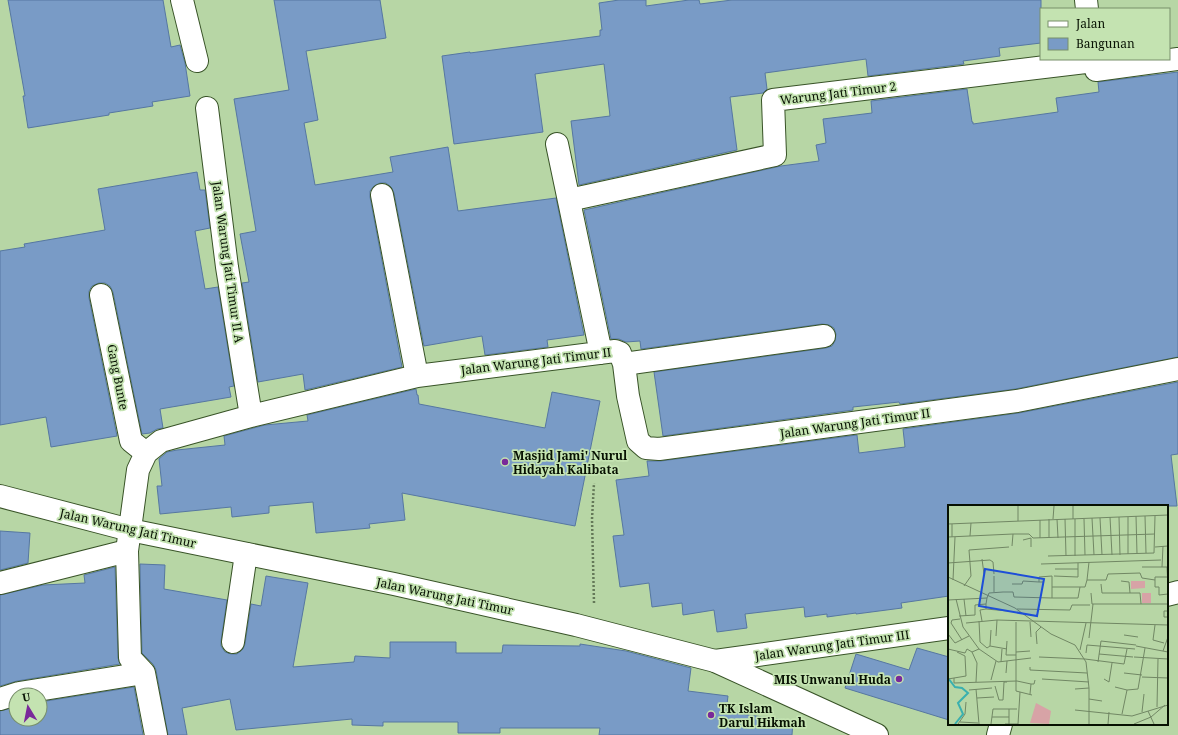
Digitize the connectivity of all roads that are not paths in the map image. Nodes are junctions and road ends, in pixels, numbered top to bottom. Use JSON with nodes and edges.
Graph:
{"nodes":[{"id":1,"x":182,"y":0,"type":"edge"},
{"id":2,"x":1157,"y":60,"type":"edge"},
{"id":3,"x":197,"y":61,"type":"dead end"},
{"id":4,"x":1094,"y":63,"type":"edge"},
{"id":5,"x":207,"y":108,"type":"dead end"},
{"id":6,"x":557,"y":144,"type":"dead end"},
{"id":7,"x":382,"y":195,"type":"dead end"},
{"id":8,"x":569,"y":200,"type":"junction"},
{"id":9,"x":101,"y":295,"type":"dead end"},
{"id":10,"x":824,"y":336,"type":"dead end"},
{"id":11,"x":601,"y":353,"type":"junction"},
{"id":12,"x":624,"y":364,"type":"junction"},
{"id":13,"x":1178,"y":369,"type":"edge"},
{"id":14,"x":417,"y":376,"type":"junction"},
{"id":15,"x":251,"y":416,"type":"junction"},
{"id":16,"x":146,"y":453,"type":"junction"},
{"id":17,"x":0,"y":496,"type":"edge"},
{"id":18,"x":128,"y":541,"type":"junction"},
{"id":19,"x":246,"y":554,"type":"junction"},
{"id":20,"x":0,"y":583,"type":"edge"},
{"id":21,"x":1178,"y":592,"type":"edge"},
{"id":22,"x":1168,"y":595,"type":"edge"},
{"id":23,"x":948,"y":628,"type":"edge"},
{"id":24,"x":233,"y":642,"type":"dead end"},
{"id":25,"x":715,"y":661,"type":"junction"},
{"id":26,"x":144,"y":673,"type":"junction"},
{"id":27,"x":0,"y":699,"type":"edge"},
{"id":28,"x":1001,"y":725,"type":"edge"},
{"id":29,"x":156,"y":735,"type":"edge"},
{"id":30,"x":877,"y":735,"type":"edge"},
{"id":31,"x":998,"y":735,"type":"edge"}],
"edges":[{"from":1,"to":3,"type":"street"},
{"from":2,"to":4,"type":"street","name":"Warung Jati Timur 2"},
{"from":4,"to":8,"type":"street","name":"Warung Jati Timur 2"},
{"from":5,"to":15,"type":"street","name":"Jalan Warung Jati Timur II A"},
{"from":6,"to":8,"type":"street"},
{"from":7,"to":14,"type":"street"},
{"from":8,"to":11,"type":"street"},
{"from":9,"to":16,"type":"street","name":"Gang Bunte"},
{"from":10,"to":12,"type":"street"},
{"from":11,"to":12,"type":"street","name":"Jalan Warung Jati Timur II"},
{"from":11,"to":14,"type":"street","name":"Jalan Warung Jati Timur II"},
{"from":12,"to":13,"type":"street","name":"Jalan Warung Jati Timur II"},
{"from":14,"to":15,"type":"street","name":"Jalan Warung Jati Timur II"},
{"from":15,"to":16,"type":"street","name":"Jalan Warung Jati Timur II"},
{"from":16,"to":18,"type":"street","name":"Jalan Warung Jati Timur II"},
{"from":17,"to":18,"type":"street","name":"Jalan Warung Jati Timur"},
{"from":18,"to":19,"type":"street","name":"Jalan Warung Jati Timur"},
{"from":18,"to":20,"type":"street"},
{"from":18,"to":26,"type":"street","name":"Jalan Warung Jati Timur II"},
{"from":19,"to":24,"type":"street"},
{"from":19,"to":25,"type":"street","name":"Jalan Warung Jati Timur"},
{"from":21,"to":22,"type":"street"},
{"from":23,"to":25,"type":"street","name":"Jalan Warung Jati Timur III"},
{"from":25,"to":30,"type":"street","name":"Jalan Warung Jati Timur"},
{"from":26,"to":27,"type":"street"},
{"from":26,"to":29,"type":"street"},
{"from":28,"to":31,"type":"street"}]}
